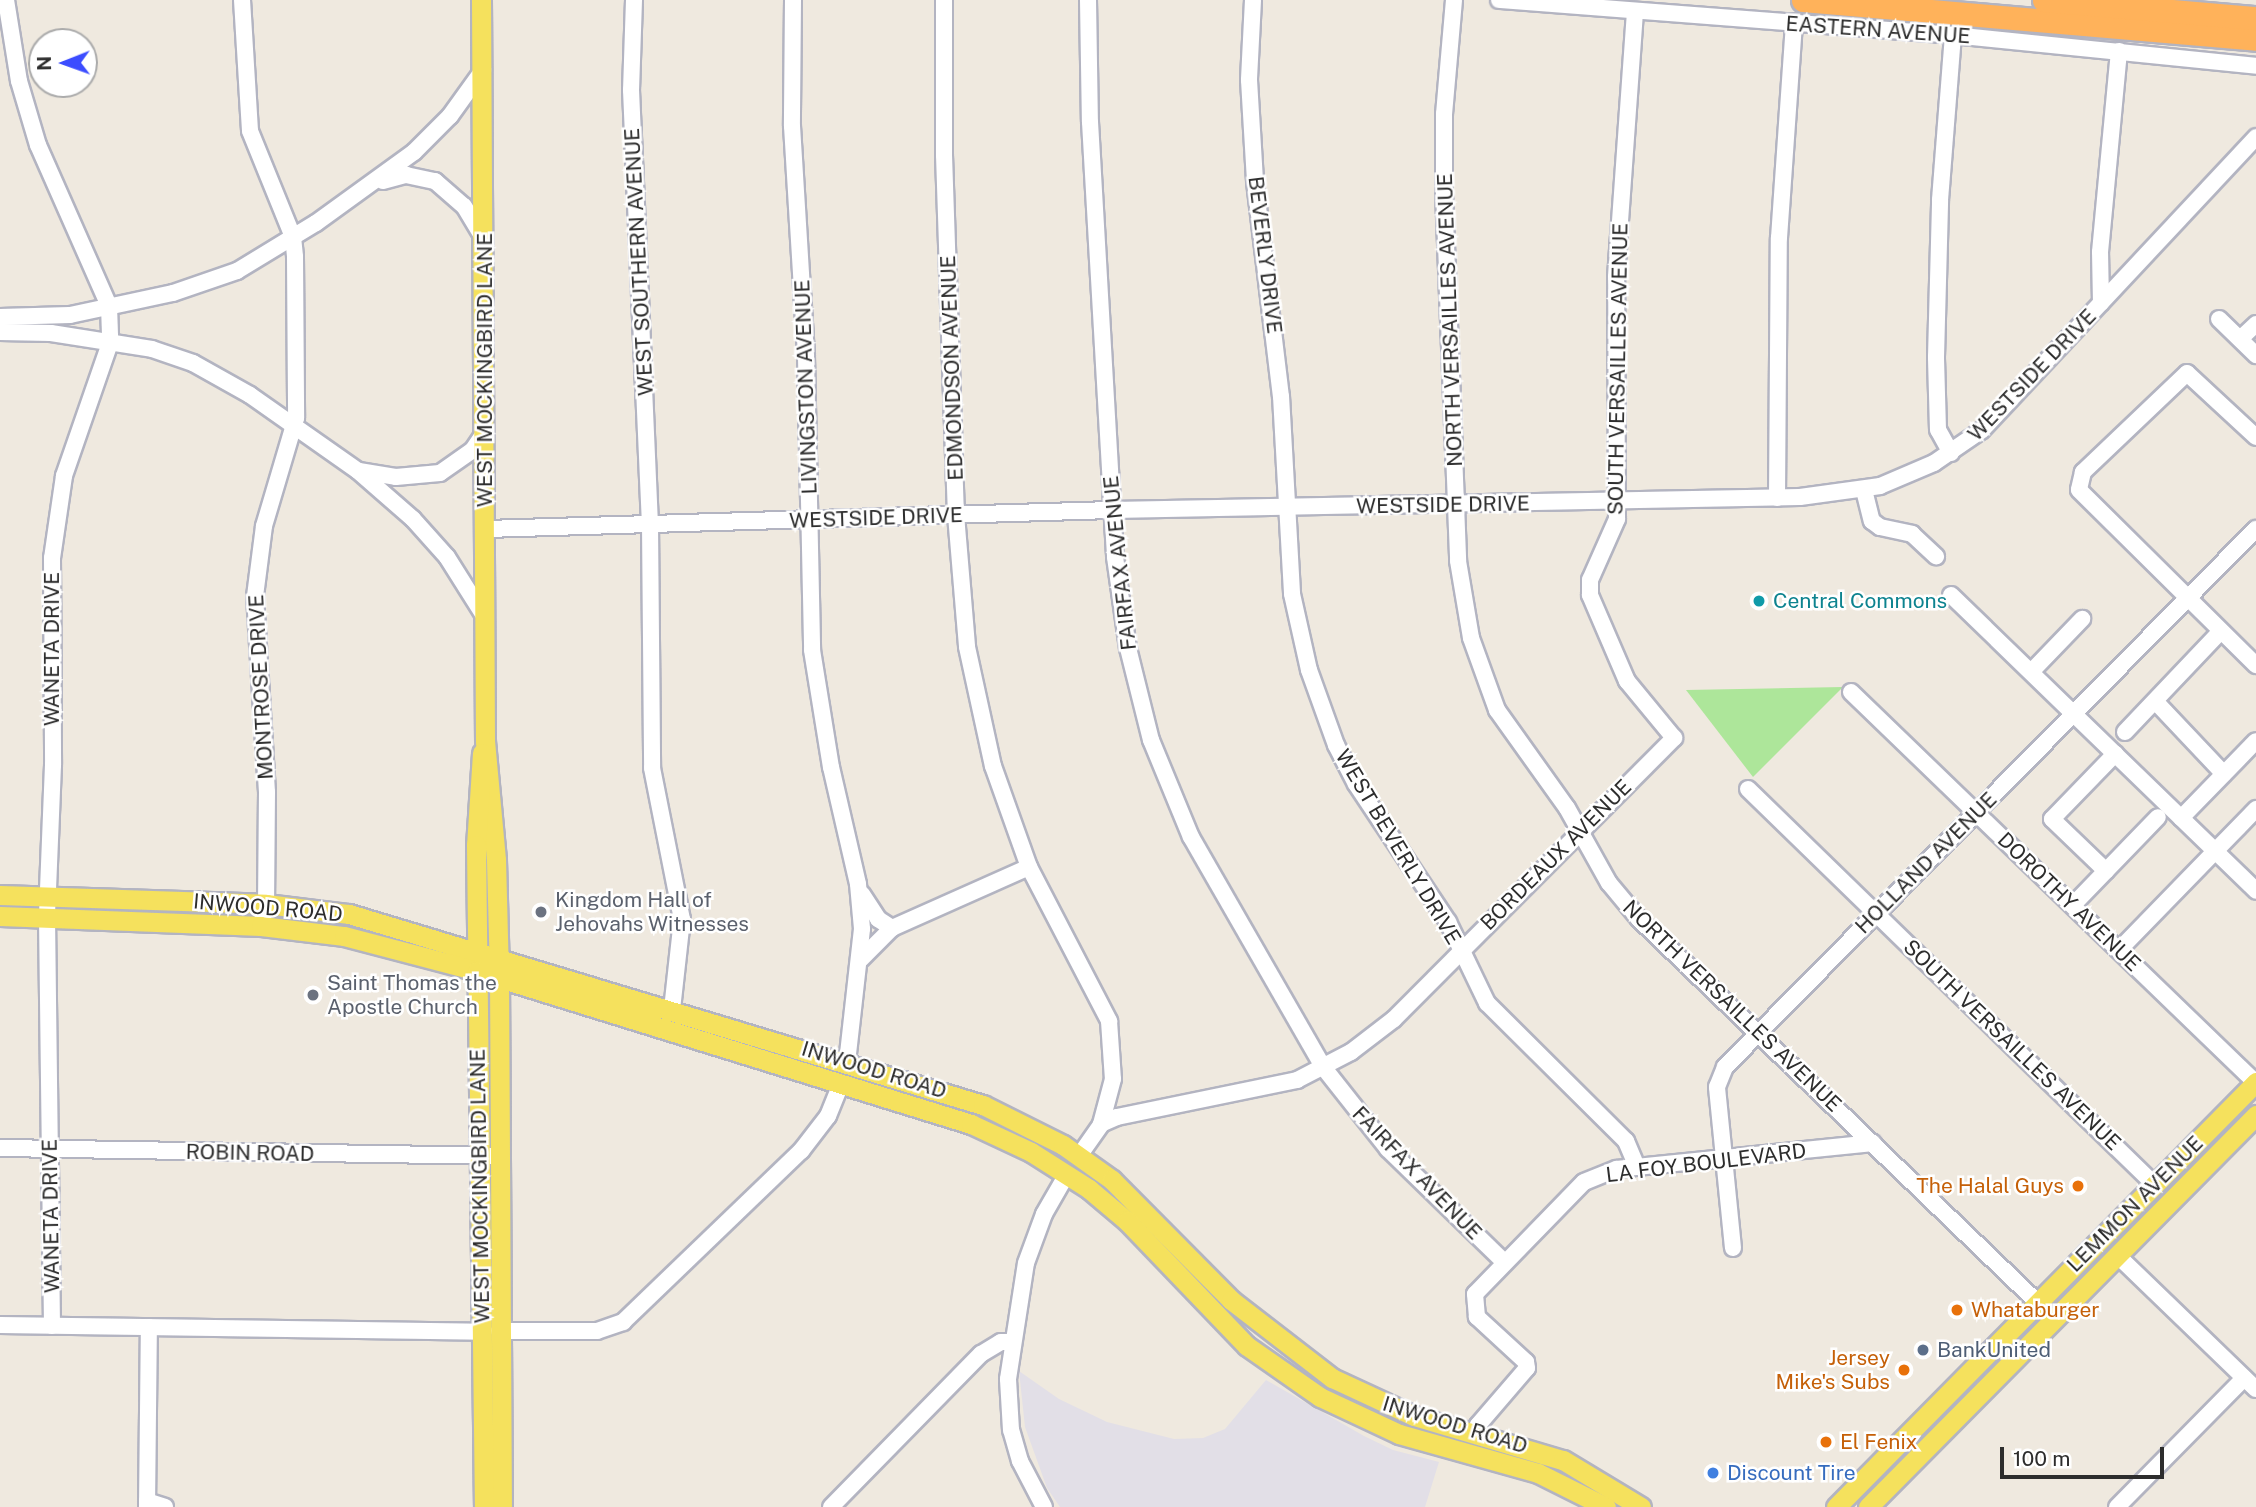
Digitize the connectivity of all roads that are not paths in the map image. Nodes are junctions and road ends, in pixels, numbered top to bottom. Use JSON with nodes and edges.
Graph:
{"nodes":[{"id":1,"x":6,"y":0,"type":"edge"},
{"id":2,"x":242,"y":0,"type":"edge"},
{"id":3,"x":481,"y":0,"type":"edge"},
{"id":4,"x":634,"y":0,"type":"edge"},
{"id":5,"x":793,"y":0,"type":"edge"},
{"id":6,"x":944,"y":0,"type":"edge"},
{"id":7,"x":1088,"y":0,"type":"edge"},
{"id":8,"x":1253,"y":0,"type":"edge"},
{"id":9,"x":1454,"y":0,"type":"edge"},
{"id":10,"x":1499,"y":0,"type":"edge"},
{"id":11,"x":1803,"y":0,"type":"edge"},
{"id":12,"x":2044,"y":0,"type":"edge"},
{"id":13,"x":1635,"y":13,"type":"junction"},
{"id":14,"x":2256,"y":18,"type":"edge"},
{"id":15,"x":1794,"y":23,"type":"junction"},
{"id":16,"x":1953,"y":35,"type":"junction"},
{"id":17,"x":2256,"y":39,"type":"edge"},
{"id":18,"x":2119,"y":51,"type":"junction"},
{"id":19,"x":2256,"y":66,"type":"edge"},
{"id":20,"x":483,"y":70,"type":"junction"},
{"id":21,"x":2256,"y":137,"type":"edge"},
{"id":22,"x":370,"y":185,"type":"junction"},
{"id":23,"x":293,"y":237,"type":"junction"},
{"id":24,"x":484,"y":240,"type":"junction"},
{"id":25,"x":2101,"y":303,"type":"junction"},
{"id":26,"x":109,"y":306,"type":"junction"},
{"id":27,"x":0,"y":317,"type":"edge"},
{"id":28,"x":2219,"y":319,"type":"dead end"},
{"id":29,"x":2256,"y":324,"type":"edge"},
{"id":30,"x":0,"y":332,"type":"edge"},
{"id":31,"x":2240,"y":340,"type":"junction"},
{"id":32,"x":110,"y":342,"type":"junction"},
{"id":33,"x":2256,"y":355,"type":"edge"},
{"id":34,"x":295,"y":429,"type":"junction"},
{"id":35,"x":485,"y":432,"type":"junction"},
{"id":36,"x":2256,"y":437,"type":"edge"},
{"id":37,"x":1951,"y":453,"type":"junction"},
{"id":38,"x":358,"y":471,"type":"junction"},
{"id":39,"x":1864,"y":490,"type":"junction"},
{"id":40,"x":1777,"y":498,"type":"junction"},
{"id":41,"x":1618,"y":502,"type":"junction"},
{"id":42,"x":1456,"y":505,"type":"junction"},
{"id":43,"x":1286,"y":509,"type":"junction"},
{"id":44,"x":1112,"y":510,"type":"junction"},
{"id":45,"x":956,"y":515,"type":"junction"},
{"id":46,"x":810,"y":520,"type":"junction"},
{"id":47,"x":650,"y":524,"type":"junction"},
{"id":48,"x":486,"y":529,"type":"junction"},
{"id":49,"x":2256,"y":529,"type":"edge"},
{"id":50,"x":1936,"y":556,"type":"dead end"},
{"id":51,"x":1951,"y":595,"type":"dead end"},
{"id":52,"x":2189,"y":600,"type":"junction"},
{"id":53,"x":485,"y":619,"type":"junction"},
{"id":54,"x":2082,"y":619,"type":"dead end"},
{"id":55,"x":2221,"y":631,"type":"junction"},
{"id":56,"x":2256,"y":665,"type":"edge"},
{"id":57,"x":2031,"y":673,"type":"junction"},
{"id":58,"x":1851,"y":692,"type":"dead end"},
{"id":59,"x":2155,"y":701,"type":"junction"},
{"id":60,"x":2074,"y":714,"type":"junction"},
{"id":61,"x":2125,"y":732,"type":"dead end"},
{"id":62,"x":1674,"y":737,"type":"joint"},
{"id":63,"x":485,"y":741,"type":"junction"},
{"id":64,"x":2256,"y":741,"type":"edge"},
{"id":65,"x":2115,"y":754,"type":"junction"},
{"id":66,"x":2224,"y":774,"type":"junction"},
{"id":67,"x":1748,"y":789,"type":"dead end"},
{"id":68,"x":2256,"y":809,"type":"edge"},
{"id":69,"x":1976,"y":812,"type":"junction"},
{"id":70,"x":2158,"y":817,"type":"dead end"},
{"id":71,"x":2181,"y":818,"type":"junction"},
{"id":72,"x":1580,"y":830,"type":"junction"},
{"id":73,"x":2215,"y":851,"type":"junction"},
{"id":74,"x":1029,"y":867,"type":"junction"},
{"id":75,"x":2106,"y":871,"type":"junction"},
{"id":76,"x":858,"y":887,"type":"junction"},
{"id":77,"x":2256,"y":891,"type":"edge"},
{"id":78,"x":0,"y":895,"type":"edge"},
{"id":79,"x":49,"y":896,"type":"junction"},
{"id":80,"x":266,"y":904,"type":"junction"},
{"id":81,"x":2073,"y":905,"type":"junction"},
{"id":82,"x":1876,"y":913,"type":"junction"},
{"id":83,"x":0,"y":916,"type":"edge"},
{"id":84,"x":47,"y":917,"type":"junction"},
{"id":85,"x":261,"y":926,"type":"junction"},
{"id":86,"x":892,"y":928,"type":"junction"},
{"id":87,"x":1460,"y":949,"type":"junction"},
{"id":88,"x":2119,"y":950,"type":"junction"},
{"id":89,"x":861,"y":959,"type":"junction"},
{"id":90,"x":477,"y":961,"type":"junction"},
{"id":91,"x":499,"y":969,"type":"junction"},
{"id":92,"x":671,"y":1009,"type":"junction"},
{"id":93,"x":1759,"y":1033,"type":"junction"},
{"id":94,"x":847,"y":1062,"type":"junction"},
{"id":95,"x":1324,"y":1069,"type":"junction"},
{"id":96,"x":2256,"y":1082,"type":"edge"},
{"id":97,"x":841,"y":1083,"type":"junction"},
{"id":98,"x":2256,"y":1115,"type":"edge"},
{"id":99,"x":1101,"y":1124,"type":"junction"},
{"id":100,"x":1873,"y":1143,"type":"junction"},
{"id":101,"x":0,"y":1148,"type":"edge"},
{"id":102,"x":50,"y":1149,"type":"junction"},
{"id":103,"x":480,"y":1156,"type":"junction"},
{"id":104,"x":500,"y":1156,"type":"junction"},
{"id":105,"x":1079,"y":1156,"type":"junction"},
{"id":106,"x":1723,"y":1158,"type":"junction"},
{"id":107,"x":1637,"y":1167,"type":"junction"},
{"id":108,"x":1059,"y":1169,"type":"junction"},
{"id":109,"x":1100,"y":1171,"type":"junction"},
{"id":110,"x":2155,"y":1185,"type":"junction"},
{"id":111,"x":2171,"y":1200,"type":"junction"},
{"id":112,"x":2100,"y":1239,"type":"junction"},
{"id":113,"x":1733,"y":1248,"type":"dead end"},
{"id":114,"x":2117,"y":1255,"type":"junction"},
{"id":115,"x":1504,"y":1262,"type":"junction"},
{"id":116,"x":2037,"y":1302,"type":"junction"},
{"id":117,"x":2054,"y":1319,"type":"junction"},
{"id":118,"x":0,"y":1325,"type":"edge"},
{"id":119,"x":52,"y":1326,"type":"junction"},
{"id":120,"x":149,"y":1327,"type":"junction"},
{"id":121,"x":491,"y":1332,"type":"junction"},
{"id":122,"x":1011,"y":1342,"type":"junction"},
{"id":123,"x":2250,"y":1383,"type":"edge"},
{"id":124,"x":1364,"y":1396,"type":"junction"},
{"id":125,"x":1354,"y":1415,"type":"junction"},
{"id":126,"x":1470,"y":1433,"type":"junction"},
{"id":127,"x":1458,"y":1453,"type":"junction"},
{"id":128,"x":1888,"y":1455,"type":"junction"},
{"id":129,"x":1903,"y":1471,"type":"junction"},
{"id":130,"x":1592,"y":1474,"type":"junction"},
{"id":131,"x":1581,"y":1492,"type":"junction"},
{"id":132,"x":147,"y":1504,"type":"edge"},
{"id":133,"x":2123,"y":1505,"type":"edge"},
{"id":134,"x":165,"y":1507,"type":"edge"},
{"id":135,"x":484,"y":1507,"type":"edge"},
{"id":136,"x":502,"y":1507,"type":"edge"},
{"id":137,"x":831,"y":1507,"type":"edge"},
{"id":138,"x":1044,"y":1507,"type":"edge"},
{"id":139,"x":1606,"y":1507,"type":"edge"},
{"id":140,"x":1641,"y":1507,"type":"edge"},
{"id":141,"x":1836,"y":1507,"type":"edge"},
{"id":142,"x":1868,"y":1507,"type":"edge"}],
"edges":[{"from":1,"to":26,"type":"street","name":"WANETA DRIVE"},
{"from":2,"to":23,"type":"street","name":"MONTROSE DRIVE"},
{"from":3,"to":20,"type":"main road","name":"WEST MOCKINGBIRD LANE"},
{"from":4,"to":47,"type":"street","name":"WEST SOUTHERN AVENUE"},
{"from":5,"to":46,"type":"street","name":"LIVINGSTON AVENUE"},
{"from":6,"to":45,"type":"street","name":"EDMONDSON AVENUE"},
{"from":7,"to":44,"type":"street","name":"FAIRFAX AVENUE"},
{"from":8,"to":43,"type":"street","name":"BEVERLY DRIVE"},
{"from":9,"to":42,"type":"street","name":"NORTH VERSAILLES AVENUE"},
{"from":10,"to":13,"type":"street","name":"EASTERN AVENUE"},
{"from":11,"to":17,"type":"highway"},
{"from":12,"to":14,"type":"highway"},
{"from":13,"to":15,"type":"street","name":"EASTERN AVENUE"},
{"from":13,"to":41,"type":"street","name":"SOUTH VERSAILLES AVENUE"},
{"from":15,"to":16,"type":"street","name":"EASTERN AVENUE"},
{"from":15,"to":40,"type":"street"},
{"from":16,"to":18,"type":"street","name":"EASTERN AVENUE"},
{"from":16,"to":37,"type":"street"},
{"from":18,"to":19,"type":"street","name":"EASTERN AVENUE"},
{"from":18,"to":25,"type":"street"},
{"from":20,"to":22,"type":"street"},
{"from":20,"to":24,"type":"main road","name":"WEST MOCKINGBIRD LANE"},
{"from":21,"to":25,"type":"street","name":"WESTSIDE DRIVE"},
{"from":22,"to":23,"type":"street"},
{"from":22,"to":24,"type":"street"},
{"from":23,"to":26,"type":"street"},
{"from":23,"to":34,"type":"street","name":"MONTROSE DRIVE"},
{"from":24,"to":35,"type":"main road","name":"WEST MOCKINGBIRD LANE"},
{"from":25,"to":37,"type":"street","name":"WESTSIDE DRIVE"},
{"from":26,"to":27,"type":"street"},
{"from":26,"to":32,"type":"street","name":"WANETA DRIVE"},
{"from":28,"to":31,"type":"street"},
{"from":29,"to":31,"type":"street"},
{"from":30,"to":32,"type":"street"},
{"from":31,"to":33,"type":"street"},
{"from":32,"to":34,"type":"street"},
{"from":32,"to":79,"type":"street","name":"WANETA DRIVE"},
{"from":34,"to":38,"type":"street"},
{"from":34,"to":80,"type":"street","name":"MONTROSE DRIVE"},
{"from":35,"to":38,"type":"street"},
{"from":35,"to":48,"type":"main road","name":"WEST MOCKINGBIRD LANE"},
{"from":36,"to":52,"type":"street"},
{"from":37,"to":39,"type":"street","name":"WESTSIDE DRIVE"},
{"from":38,"to":53,"type":"street"},
{"from":39,"to":40,"type":"street","name":"WESTSIDE DRIVE"},
{"from":39,"to":50,"type":"street"},
{"from":40,"to":41,"type":"street","name":"WESTSIDE DRIVE"},
{"from":41,"to":42,"type":"street","name":"WESTSIDE DRIVE"},
{"from":41,"to":62,"type":"street","name":"SOUTH VERSAILLES AVENUE"},
{"from":42,"to":43,"type":"street","name":"WESTSIDE DRIVE"},
{"from":42,"to":72,"type":"street","name":"NORTH VERSAILLES AVENUE"},
{"from":43,"to":44,"type":"street","name":"WESTSIDE DRIVE"},
{"from":43,"to":87,"type":"street","name":"WEST BEVERLY DRIVE"},
{"from":44,"to":45,"type":"street","name":"WESTSIDE DRIVE"},
{"from":44,"to":95,"type":"street","name":"FAIRFAX AVENUE"},
{"from":45,"to":46,"type":"street","name":"WESTSIDE DRIVE"},
{"from":45,"to":74,"type":"street","name":"EDMONDSON AVENUE"},
{"from":46,"to":47,"type":"street","name":"WESTSIDE DRIVE"},
{"from":46,"to":76,"type":"street","name":"LIVINGSTON AVENUE"},
{"from":47,"to":48,"type":"street","name":"WESTSIDE DRIVE"},
{"from":47,"to":92,"type":"street","name":"WEST SOUTHERN AVENUE"},
{"from":48,"to":53,"type":"main road","name":"WEST MOCKINGBIRD LANE"},
{"from":49,"to":52,"type":"street","name":"HOLLAND AVENUE"},
{"from":51,"to":57,"type":"street"},
{"from":52,"to":55,"type":"street"},
{"from":52,"to":60,"type":"street","name":"HOLLAND AVENUE"},
{"from":53,"to":63,"type":"main road","name":"WEST MOCKINGBIRD LANE"},
{"from":54,"to":57,"type":"street"},
{"from":55,"to":56,"type":"street"},
{"from":55,"to":59,"type":"street"},
{"from":57,"to":60,"type":"street"},
{"from":58,"to":69,"type":"street","name":"DOROTHY AVENUE"},
{"from":59,"to":61,"type":"street"},
{"from":59,"to":66,"type":"street"},
{"from":60,"to":65,"type":"street"},
{"from":60,"to":69,"type":"street","name":"HOLLAND AVENUE"},
{"from":62,"to":72,"type":"street","name":"BORDEAUX AVENUE"},
{"from":63,"to":90,"type":"main road","name":"WEST MOCKINGBIRD LANE"},
{"from":63,"to":91,"type":"main road","name":"WEST MOCKINGBIRD LANE"},
{"from":64,"to":66,"type":"street"},
{"from":65,"to":71,"type":"street"},
{"from":65,"to":75,"type":"street"},
{"from":66,"to":71,"type":"street"},
{"from":67,"to":82,"type":"street","name":"SOUTH VERSAILLES AVENUE"},
{"from":68,"to":73,"type":"street"},
{"from":69,"to":81,"type":"street","name":"DOROTHY AVENUE"},
{"from":69,"to":82,"type":"street","name":"HOLLAND AVENUE"},
{"from":70,"to":75,"type":"street"},
{"from":71,"to":73,"type":"street"},
{"from":72,"to":87,"type":"street","name":"BORDEAUX AVENUE"},
{"from":72,"to":93,"type":"street","name":"NORTH VERSAILLES AVENUE"},
{"from":73,"to":77,"type":"street"},
{"from":73,"to":88,"type":"street"},
{"from":74,"to":86,"type":"street"},
{"from":74,"to":99,"type":"street","name":"EDMONDSON AVENUE"},
{"from":75,"to":81,"type":"street"},
{"from":76,"to":86,"type":"street"},
{"from":76,"to":89,"type":"street","name":"LIVINGSTON AVENUE"},
{"from":78,"to":79,"type":"main road","name":"INWOOD ROAD"},
{"from":79,"to":80,"type":"main road","name":"INWOOD ROAD"},
{"from":79,"to":84,"type":"street","name":"WANETA DRIVE"},
{"from":80,"to":85,"type":"street","name":"MONTROSE DRIVE"},
{"from":80,"to":90,"type":"main road","name":"INWOOD ROAD"},
{"from":81,"to":88,"type":"street","name":"DOROTHY AVENUE"},
{"from":82,"to":93,"type":"street","name":"HOLLAND AVENUE"},
{"from":82,"to":110,"type":"street","name":"SOUTH VERSAILLES AVENUE"},
{"from":83,"to":84,"type":"main road","name":"INWOOD ROAD"},
{"from":84,"to":85,"type":"main road","name":"INWOOD ROAD"},
{"from":84,"to":102,"type":"street","name":"WANETA DRIVE"},
{"from":85,"to":90,"type":"main road","name":"INWOOD ROAD"},
{"from":86,"to":89,"type":"street"},
{"from":87,"to":95,"type":"street","name":"BORDEAUX AVENUE"},
{"from":87,"to":107,"type":"street","name":"WEST BEVERLY DRIVE"},
{"from":88,"to":96,"type":"street","name":"DOROTHY AVENUE"},
{"from":89,"to":94,"type":"street","name":"LIVINGSTON AVENUE"},
{"from":90,"to":91,"type":"main road","name":"INWOOD ROAD"},
{"from":90,"to":103,"type":"main road","name":"WEST MOCKINGBIRD LANE"},
{"from":91,"to":92,"type":"main road","name":"INWOOD ROAD"},
{"from":91,"to":97,"type":"main road","name":"INWOOD ROAD"},
{"from":91,"to":104,"type":"main road","name":"WEST MOCKINGBIRD LANE"},
{"from":92,"to":94,"type":"main road","name":"INWOOD ROAD"},
{"from":93,"to":100,"type":"street","name":"NORTH VERSAILLES AVENUE"},
{"from":93,"to":106,"type":"street","name":"HOLLAND AVENUE"},
{"from":94,"to":97,"type":"main road"},
{"from":94,"to":105,"type":"main road","name":"INWOOD ROAD"},
{"from":95,"to":99,"type":"street","name":"BORDEAUX AVENUE"},
{"from":95,"to":115,"type":"street","name":"FAIRFAX AVENUE"},
{"from":96,"to":110,"type":"main road","name":"LEMMON AVENUE"},
{"from":97,"to":108,"type":"main road","name":"INWOOD ROAD"},
{"from":97,"to":121,"type":"street"},
{"from":98,"to":111,"type":"main road","name":"LEMMON AVENUE"},
{"from":99,"to":105,"type":"street"},
{"from":100,"to":106,"type":"street","name":"LA FOY BOULEVARD"},
{"from":100,"to":116,"type":"street","name":"NORTH VERSAILLES AVENUE"},
{"from":101,"to":102,"type":"street","name":"ROBIN ROAD"},
{"from":102,"to":103,"type":"street","name":"ROBIN ROAD"},
{"from":102,"to":119,"type":"street","name":"WANETA DRIVE"},
{"from":103,"to":104,"type":"street","name":"ROBIN ROAD"},
{"from":103,"to":121,"type":"main road","name":"WEST MOCKINGBIRD LANE"},
{"from":104,"to":121,"type":"main road","name":"WEST MOCKINGBIRD LANE"},
{"from":105,"to":108,"type":"main road"},
{"from":105,"to":109,"type":"main road","name":"INWOOD ROAD"},
{"from":106,"to":107,"type":"street","name":"LA FOY BOULEVARD"},
{"from":106,"to":113,"type":"street","name":"HOLLAND AVENUE"},
{"from":107,"to":115,"type":"street","name":"LA FOY BOULEVARD"},
{"from":108,"to":109,"type":"main road"},
{"from":108,"to":122,"type":"street"},
{"from":108,"to":125,"type":"main road","name":"INWOOD ROAD"},
{"from":109,"to":124,"type":"main road","name":"INWOOD ROAD"},
{"from":110,"to":111,"type":"main road"},
{"from":110,"to":112,"type":"main road","name":"LEMMON AVENUE"},
{"from":111,"to":114,"type":"main road","name":"LEMMON AVENUE"},
{"from":112,"to":114,"type":"main road"},
{"from":112,"to":116,"type":"main road","name":"LEMMON AVENUE"},
{"from":114,"to":117,"type":"main road","name":"LEMMON AVENUE"},
{"from":114,"to":123,"type":"street"},
{"from":115,"to":126,"type":"street","name":"LA FOY BOULEVARD"},
{"from":116,"to":117,"type":"main road"},
{"from":116,"to":128,"type":"main road","name":"LEMMON AVENUE"},
{"from":117,"to":129,"type":"main road","name":"LEMMON AVENUE"},
{"from":118,"to":119,"type":"street"},
{"from":119,"to":120,"type":"street"},
{"from":120,"to":121,"type":"street"},
{"from":120,"to":132,"type":"street"},
{"from":121,"to":135,"type":"main road","name":"WEST MOCKINGBIRD LANE"},
{"from":121,"to":136,"type":"main road","name":"WEST MOCKINGBIRD LANE"},
{"from":122,"to":137,"type":"street"},
{"from":122,"to":138,"type":"street"},
{"from":123,"to":133,"type":"street"},
{"from":124,"to":125,"type":"main road"},
{"from":124,"to":126,"type":"main road","name":"INWOOD ROAD"},
{"from":125,"to":127,"type":"main road","name":"INWOOD ROAD"},
{"from":126,"to":127,"type":"main road"},
{"from":126,"to":130,"type":"main road","name":"INWOOD ROAD"},
{"from":127,"to":131,"type":"main road","name":"INWOOD ROAD"},
{"from":128,"to":129,"type":"main road"},
{"from":128,"to":141,"type":"main road","name":"LEMMON AVENUE"},
{"from":129,"to":142,"type":"main road","name":"LEMMON AVENUE"},
{"from":130,"to":131,"type":"main road"},
{"from":130,"to":140,"type":"main road","name":"INWOOD ROAD"},
{"from":131,"to":139,"type":"main road","name":"INWOOD ROAD"},
{"from":132,"to":134,"type":"street"}]}
